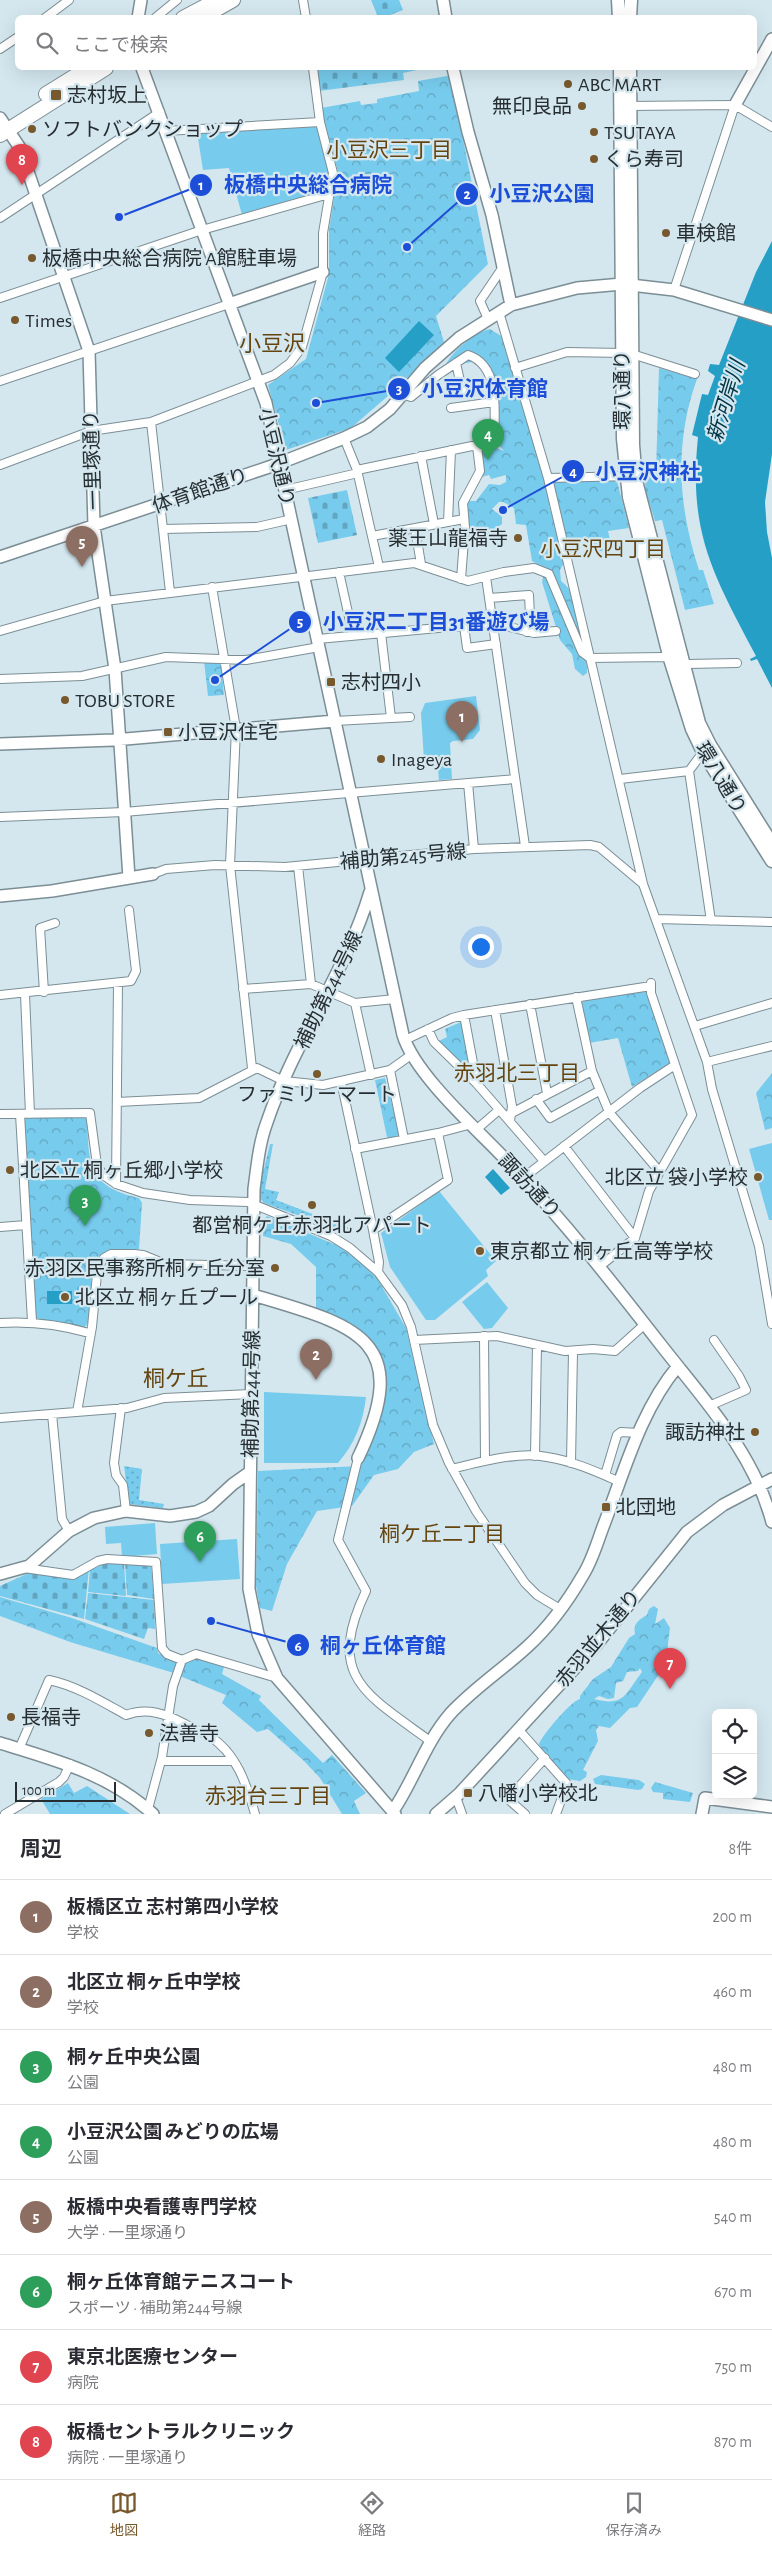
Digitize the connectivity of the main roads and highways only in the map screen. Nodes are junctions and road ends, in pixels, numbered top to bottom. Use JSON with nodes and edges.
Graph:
{"nodes":[{"id":1,"x":217,"y":0,"type":"edge"},
{"id":2,"x":233,"y":0,"type":"edge"},
{"id":3,"x":618,"y":0,"type":"edge"},
{"id":4,"x":631,"y":0,"type":"edge"},
{"id":5,"x":189,"y":15,"type":"edge"},
{"id":6,"x":206,"y":15,"type":"edge"},
{"id":7,"x":619,"y":15,"type":"edge"},
{"id":8,"x":630,"y":15,"type":"edge"},
{"id":9,"x":102,"y":70,"type":"edge"},
{"id":10,"x":620,"y":70,"type":"edge"},
{"id":11,"x":630,"y":70,"type":"edge"},
{"id":12,"x":71,"y":72,"type":"edge"},
{"id":13,"x":625,"y":106,"type":"junction"},
{"id":14,"x":2,"y":126,"type":"edge"},
{"id":15,"x":676,"y":661,"type":"junction"},
{"id":16,"x":772,"y":844,"type":"edge"},
{"id":17,"x":772,"y":861,"type":"edge"}],
"edges":[{"from":1,"to":5,"type":"highway"},
{"from":2,"to":6,"type":"highway"},
{"from":3,"to":7,"type":"main road"},
{"from":4,"to":8,"type":"main road"},
{"from":9,"to":14,"type":"highway"},
{"from":10,"to":13,"type":"main road","name":"環八通り"},
{"from":11,"to":13,"type":"main road","name":"環八通り"},
{"from":12,"to":14,"type":"highway"},
{"from":13,"to":15,"type":"main road","name":"環八通り"},
{"from":15,"to":16,"type":"main road","name":"環八通り"},
{"from":15,"to":17,"type":"main road","name":"環八通り"}]}
